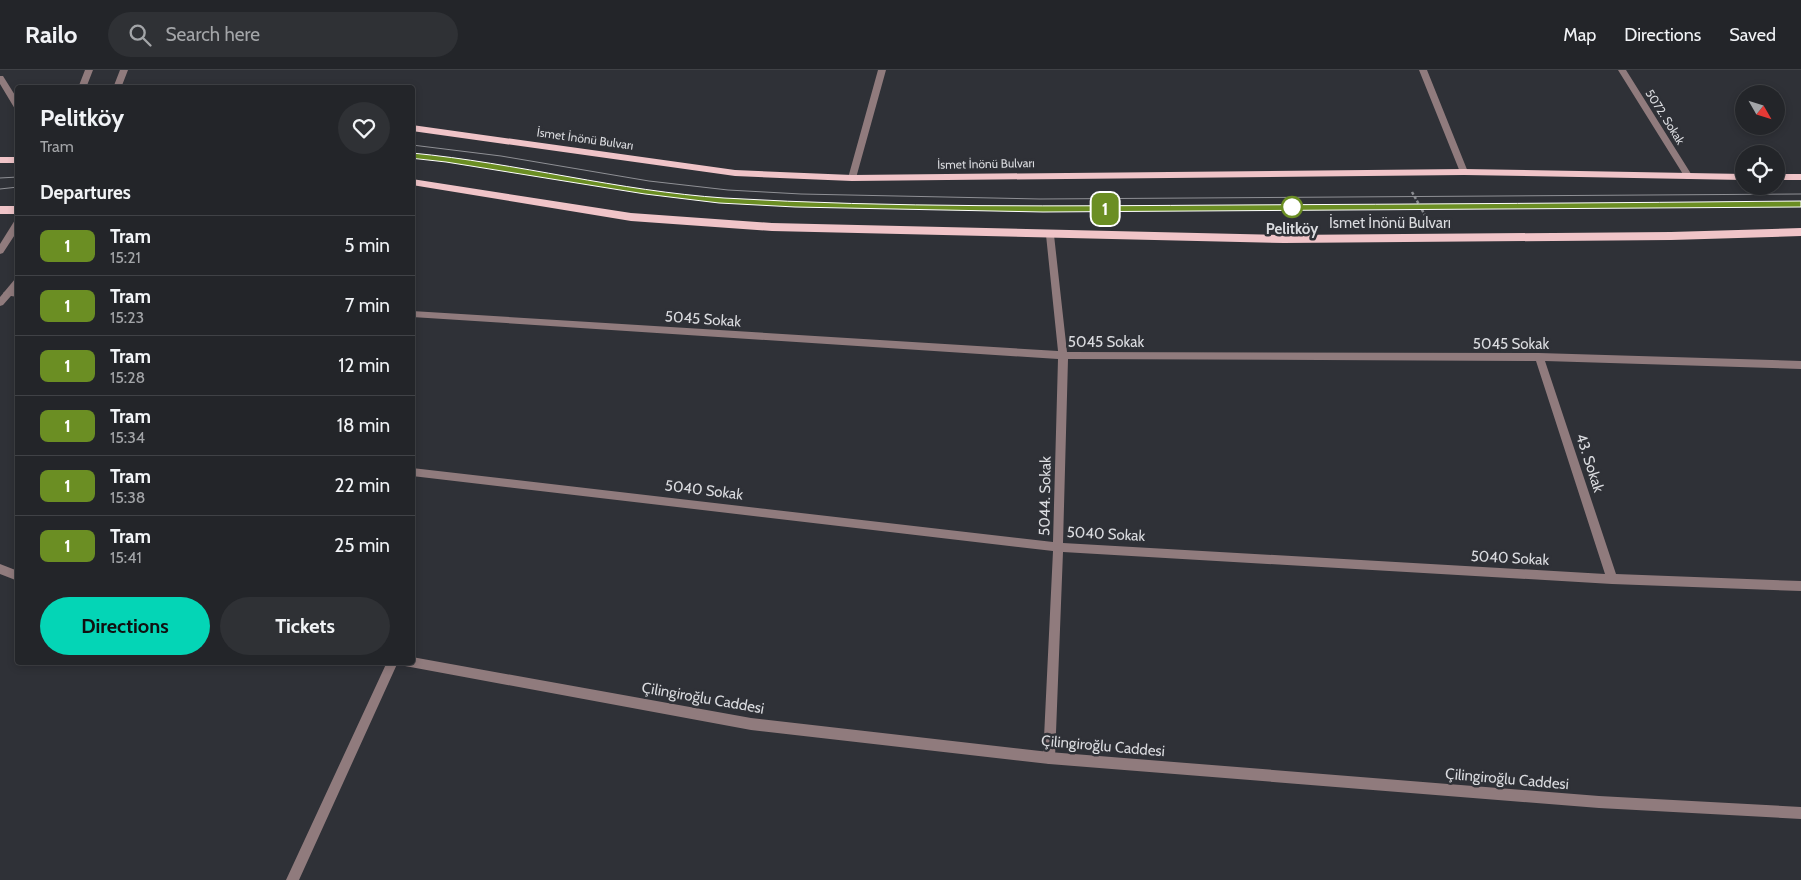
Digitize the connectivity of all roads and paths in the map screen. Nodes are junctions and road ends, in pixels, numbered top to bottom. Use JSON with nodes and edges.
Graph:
{"nodes":[{"id":1,"x":89,"y":70,"type":"edge"},
{"id":2,"x":124,"y":70,"type":"edge"},
{"id":3,"x":882,"y":70,"type":"edge"},
{"id":4,"x":1423,"y":70,"type":"edge"},
{"id":5,"x":1622,"y":70,"type":"edge"},
{"id":6,"x":0,"y":78,"type":"edge"},
{"id":7,"x":83,"y":85,"type":"edge"},
{"id":8,"x":118,"y":85,"type":"edge"},
{"id":9,"x":15,"y":102,"type":"edge"},
{"id":10,"x":415,"y":128,"type":"edge"},
{"id":11,"x":0,"y":160,"type":"edge"},
{"id":12,"x":15,"y":160,"type":"edge"},
{"id":13,"x":1401,"y":172,"type":"junction"},
{"id":14,"x":1464,"y":172,"type":"junction"},
{"id":15,"x":1801,"y":176,"type":"edge"},
{"id":16,"x":1689,"y":177,"type":"junction"},
{"id":17,"x":1735,"y":177,"type":"edge"},
{"id":18,"x":1785,"y":177,"type":"edge"},
{"id":19,"x":852,"y":178,"type":"junction"},
{"id":20,"x":415,"y":182,"type":"edge"},
{"id":21,"x":0,"y":210,"type":"edge"},
{"id":22,"x":15,"y":210,"type":"edge"},
{"id":23,"x":15,"y":227,"type":"edge"},
{"id":24,"x":1801,"y":232,"type":"edge"},
{"id":25,"x":1050,"y":235,"type":"junction"},
{"id":26,"x":1437,"y":237,"type":"junction"},
{"id":27,"x":0,"y":251,"type":"edge"},
{"id":28,"x":15,"y":285,"type":"edge"},
{"id":29,"x":8,"y":294,"type":"junction"},
{"id":30,"x":15,"y":294,"type":"edge"},
{"id":31,"x":0,"y":303,"type":"edge"},
{"id":32,"x":415,"y":314,"type":"edge"},
{"id":33,"x":1063,"y":355,"type":"junction"},
{"id":34,"x":1539,"y":357,"type":"junction"},
{"id":35,"x":1801,"y":364,"type":"edge"},
{"id":36,"x":415,"y":472,"type":"edge"},
{"id":37,"x":1058,"y":547,"type":"junction"},
{"id":38,"x":0,"y":569,"type":"edge"},
{"id":39,"x":15,"y":575,"type":"edge"},
{"id":40,"x":1612,"y":579,"type":"junction"},
{"id":41,"x":1801,"y":586,"type":"edge"},
{"id":42,"x":415,"y":663,"type":"edge"},
{"id":43,"x":392,"y":665,"type":"edge"},
{"id":44,"x":1049,"y":758,"type":"junction"},
{"id":45,"x":1801,"y":813,"type":"edge"},
{"id":46,"x":292,"y":880,"type":"edge"}],
"edges":[{"from":1,"to":7,"type":"street"},
{"from":2,"to":8,"type":"street"},
{"from":3,"to":19,"type":"street"},
{"from":4,"to":14,"type":"street"},
{"from":5,"to":16,"type":"street","name":"5072. Sokak"},
{"from":6,"to":9,"type":"street"},
{"from":10,"to":19,"type":"main road","name":"İsmet İnönü Bulvarı"},
{"from":11,"to":12,"type":"main road"},
{"from":13,"to":14,"type":"main road","name":"İsmet İnönü Bulvarı"},
{"from":13,"to":19,"type":"main road","name":"İsmet İnönü Bulvarı"},
{"from":13,"to":26,"type":"path"},
{"from":14,"to":16,"type":"main road","name":"İsmet İnönü Bulvarı"},
{"from":15,"to":18,"type":"main road"},
{"from":16,"to":17,"type":"main road","name":"İsmet İnönü Bulvarı"},
{"from":20,"to":25,"type":"main road","name":"İsmet İnönü Bulvarı"},
{"from":21,"to":22,"type":"main road"},
{"from":23,"to":27,"type":"street"},
{"from":24,"to":26,"type":"main road","name":"İsmet İnönü Bulvarı"},
{"from":25,"to":26,"type":"main road","name":"İsmet İnönü Bulvarı"},
{"from":25,"to":33,"type":"street","name":"5044. Sokak"},
{"from":28,"to":29,"type":"street"},
{"from":29,"to":30,"type":"street"},
{"from":29,"to":31,"type":"street"},
{"from":32,"to":33,"type":"street","name":"5045 Sokak"},
{"from":33,"to":34,"type":"street","name":"5045 Sokak"},
{"from":33,"to":37,"type":"street","name":"5044. Sokak"},
{"from":34,"to":35,"type":"street","name":"5045 Sokak"},
{"from":34,"to":40,"type":"street","name":"43. Sokak"},
{"from":36,"to":37,"type":"street","name":"5040 Sokak"},
{"from":37,"to":40,"type":"street","name":"5040 Sokak"},
{"from":37,"to":44,"type":"street","name":"5044. Sokak"},
{"from":38,"to":39,"type":"street"},
{"from":40,"to":41,"type":"street","name":"5040 Sokak"},
{"from":42,"to":44,"type":"street","name":"Çilingiroğlu Caddesi"},
{"from":43,"to":46,"type":"street"},
{"from":44,"to":45,"type":"street","name":"Çilingiroğlu Caddesi"}]}
